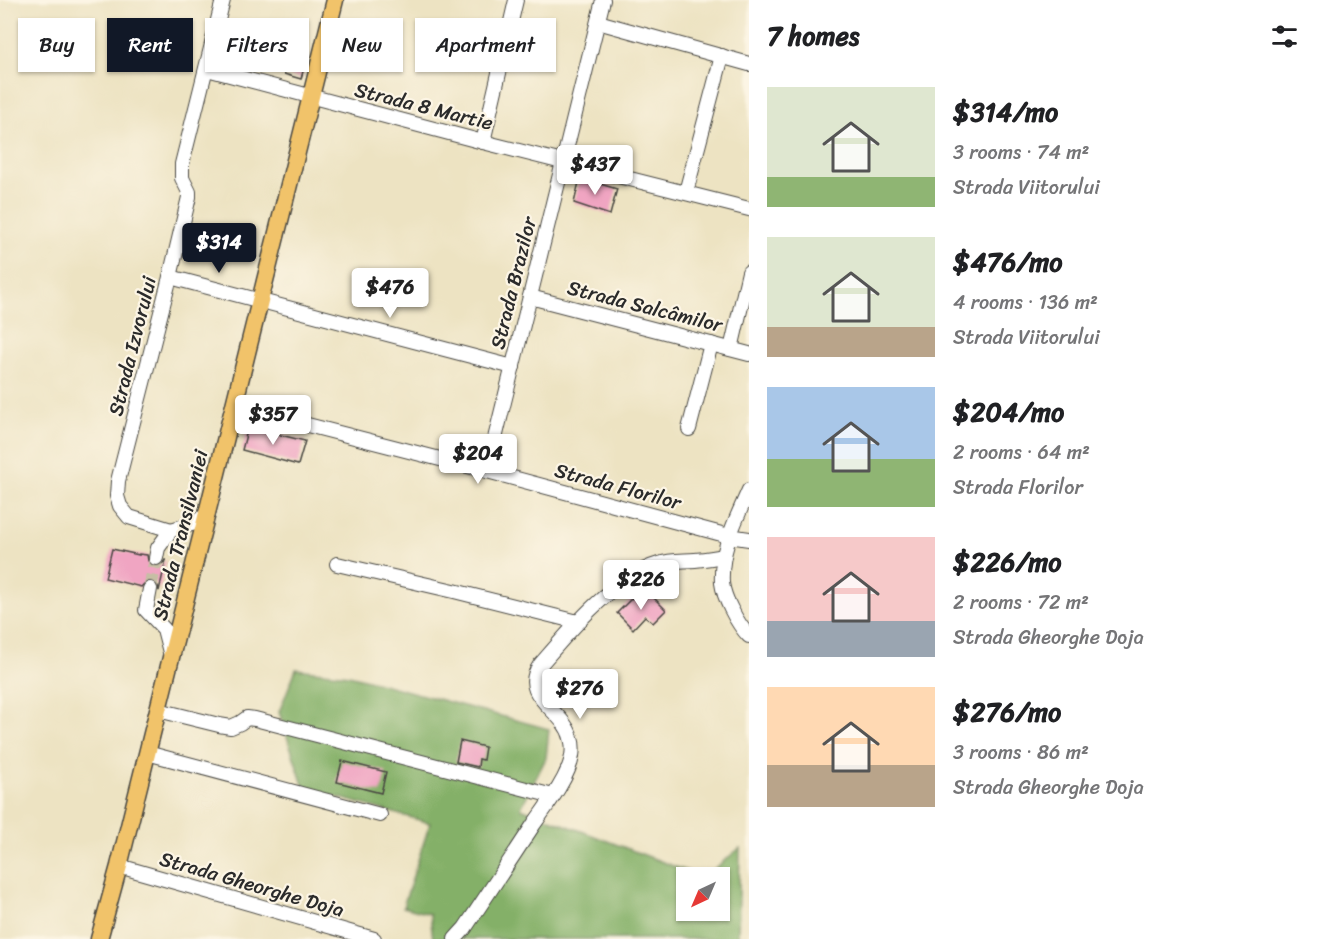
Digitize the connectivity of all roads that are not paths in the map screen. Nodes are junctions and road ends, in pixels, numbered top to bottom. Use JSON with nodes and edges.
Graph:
{"nodes":[{"id":1,"x":223,"y":0,"type":"edge"},
{"id":2,"x":335,"y":0,"type":"edge"},
{"id":3,"x":516,"y":0,"type":"edge"},
{"id":4,"x":603,"y":0,"type":"edge"},
{"id":5,"x":219,"y":18,"type":"edge"},
{"id":6,"x":598,"y":22,"type":"junction"},
{"id":7,"x":722,"y":56,"type":"junction"},
{"id":8,"x":749,"y":64,"type":"edge"},
{"id":9,"x":206,"y":72,"type":"edge"},
{"id":10,"x":218,"y":72,"type":"edge"},
{"id":11,"x":310,"y":97,"type":"junction"},
{"id":12,"x":483,"y":142,"type":"junction"},
{"id":13,"x":563,"y":162,"type":"junction"},
{"id":14,"x":686,"y":192,"type":"junction"},
{"id":15,"x":749,"y":208,"type":"edge"},
{"id":16,"x":749,"y":272,"type":"edge"},
{"id":17,"x":170,"y":277,"type":"junction"},
{"id":18,"x":530,"y":297,"type":"junction"},
{"id":19,"x":260,"y":301,"type":"junction"},
{"id":20,"x":711,"y":344,"type":"junction"},
{"id":21,"x":731,"y":348,"type":"junction"},
{"id":22,"x":749,"y":354,"type":"edge"},
{"id":23,"x":513,"y":367,"type":"junction"},
{"id":24,"x":233,"y":406,"type":"junction"},
{"id":25,"x":689,"y":429,"type":"dead end"},
{"id":26,"x":487,"y":471,"type":"junction"},
{"id":27,"x":749,"y":490,"type":"edge"},
{"id":28,"x":207,"y":514,"type":"junction"},
{"id":29,"x":171,"y":530,"type":"junction"},
{"id":30,"x":729,"y":536,"type":"junction"},
{"id":31,"x":749,"y":539,"type":"edge"},
{"id":32,"x":723,"y":556,"type":"junction"},
{"id":33,"x":156,"y":558,"type":"tunnel mouth"},
{"id":34,"x":337,"y":564,"type":"dead end"},
{"id":35,"x":150,"y":589,"type":"tunnel mouth"},
{"id":36,"x":578,"y":622,"type":"junction"},
{"id":37,"x":749,"y":636,"type":"edge"},
{"id":38,"x":171,"y":656,"type":"junction"},
{"id":39,"x":158,"y":710,"type":"junction"},
{"id":40,"x":147,"y":753,"type":"junction"},
{"id":41,"x":553,"y":796,"type":"junction"},
{"id":42,"x":380,"y":815,"type":"dead end"},
{"id":43,"x":119,"y":866,"type":"junction"},
{"id":44,"x":99,"y":939,"type":"edge"},
{"id":45,"x":374,"y":939,"type":"edge"},
{"id":46,"x":455,"y":939,"type":"edge"}],
"edges":[{"from":1,"to":5,"type":"street","name":"Strada Izvorului"},
{"from":2,"to":11,"type":"main road","name":"Strada Transilvaniei"},
{"from":3,"to":12,"type":"street"},
{"from":4,"to":6,"type":"street","name":"Strada Brazilor"},
{"from":6,"to":7,"type":"street"},
{"from":6,"to":13,"type":"street","name":"Strada Brazilor"},
{"from":7,"to":8,"type":"street"},
{"from":7,"to":14,"type":"street"},
{"from":9,"to":17,"type":"street","name":"Strada Izvorului"},
{"from":10,"to":11,"type":"street","name":"Strada 8 Martie"},
{"from":11,"to":12,"type":"street","name":"Strada 8 Martie"},
{"from":11,"to":19,"type":"main road","name":"Strada Transilvaniei"},
{"from":12,"to":13,"type":"street","name":"Strada 8 Martie"},
{"from":13,"to":14,"type":"street","name":"Strada 8 Martie"},
{"from":13,"to":18,"type":"street","name":"Strada Brazilor"},
{"from":14,"to":15,"type":"street","name":"Strada 8 Martie"},
{"from":16,"to":21,"type":"street"},
{"from":17,"to":19,"type":"street"},
{"from":17,"to":29,"type":"street","name":"Strada Izvorului"},
{"from":18,"to":20,"type":"street","name":"Strada Salcâmilor"},
{"from":18,"to":23,"type":"street","name":"Strada Brazilor"},
{"from":19,"to":23,"type":"street"},
{"from":19,"to":24,"type":"main road","name":"Strada Transilvaniei"},
{"from":20,"to":21,"type":"street","name":"Strada Salcâmilor"},
{"from":20,"to":25,"type":"street"},
{"from":21,"to":22,"type":"street","name":"Strada Salcâmilor"},
{"from":23,"to":26,"type":"street","name":"Strada Brazilor"},
{"from":24,"to":26,"type":"street","name":"Strada Florilor"},
{"from":24,"to":28,"type":"main road","name":"Strada Transilvaniei"},
{"from":26,"to":30,"type":"street","name":"Strada Florilor"},
{"from":27,"to":30,"type":"street"},
{"from":28,"to":29,"type":"street"},
{"from":28,"to":38,"type":"main road","name":"Strada Transilvaniei"},
{"from":29,"to":33,"type":"street"},
{"from":30,"to":31,"type":"street","name":"Strada Florilor"},
{"from":30,"to":32,"type":"street"},
{"from":32,"to":36,"type":"street"},
{"from":32,"to":37,"type":"street"},
{"from":34,"to":36,"type":"street"},
{"from":35,"to":38,"type":"street"},
{"from":36,"to":41,"type":"street"},
{"from":38,"to":39,"type":"main road","name":"Strada Transilvaniei"},
{"from":39,"to":40,"type":"main road","name":"Strada Transilvaniei"},
{"from":39,"to":41,"type":"street"},
{"from":40,"to":42,"type":"street"},
{"from":40,"to":43,"type":"main road","name":"Strada Transilvaniei"},
{"from":41,"to":46,"type":"street"},
{"from":43,"to":44,"type":"main road","name":"Strada Transilvaniei"},
{"from":43,"to":45,"type":"street","name":"Strada Gheorghe Doja"}]}
